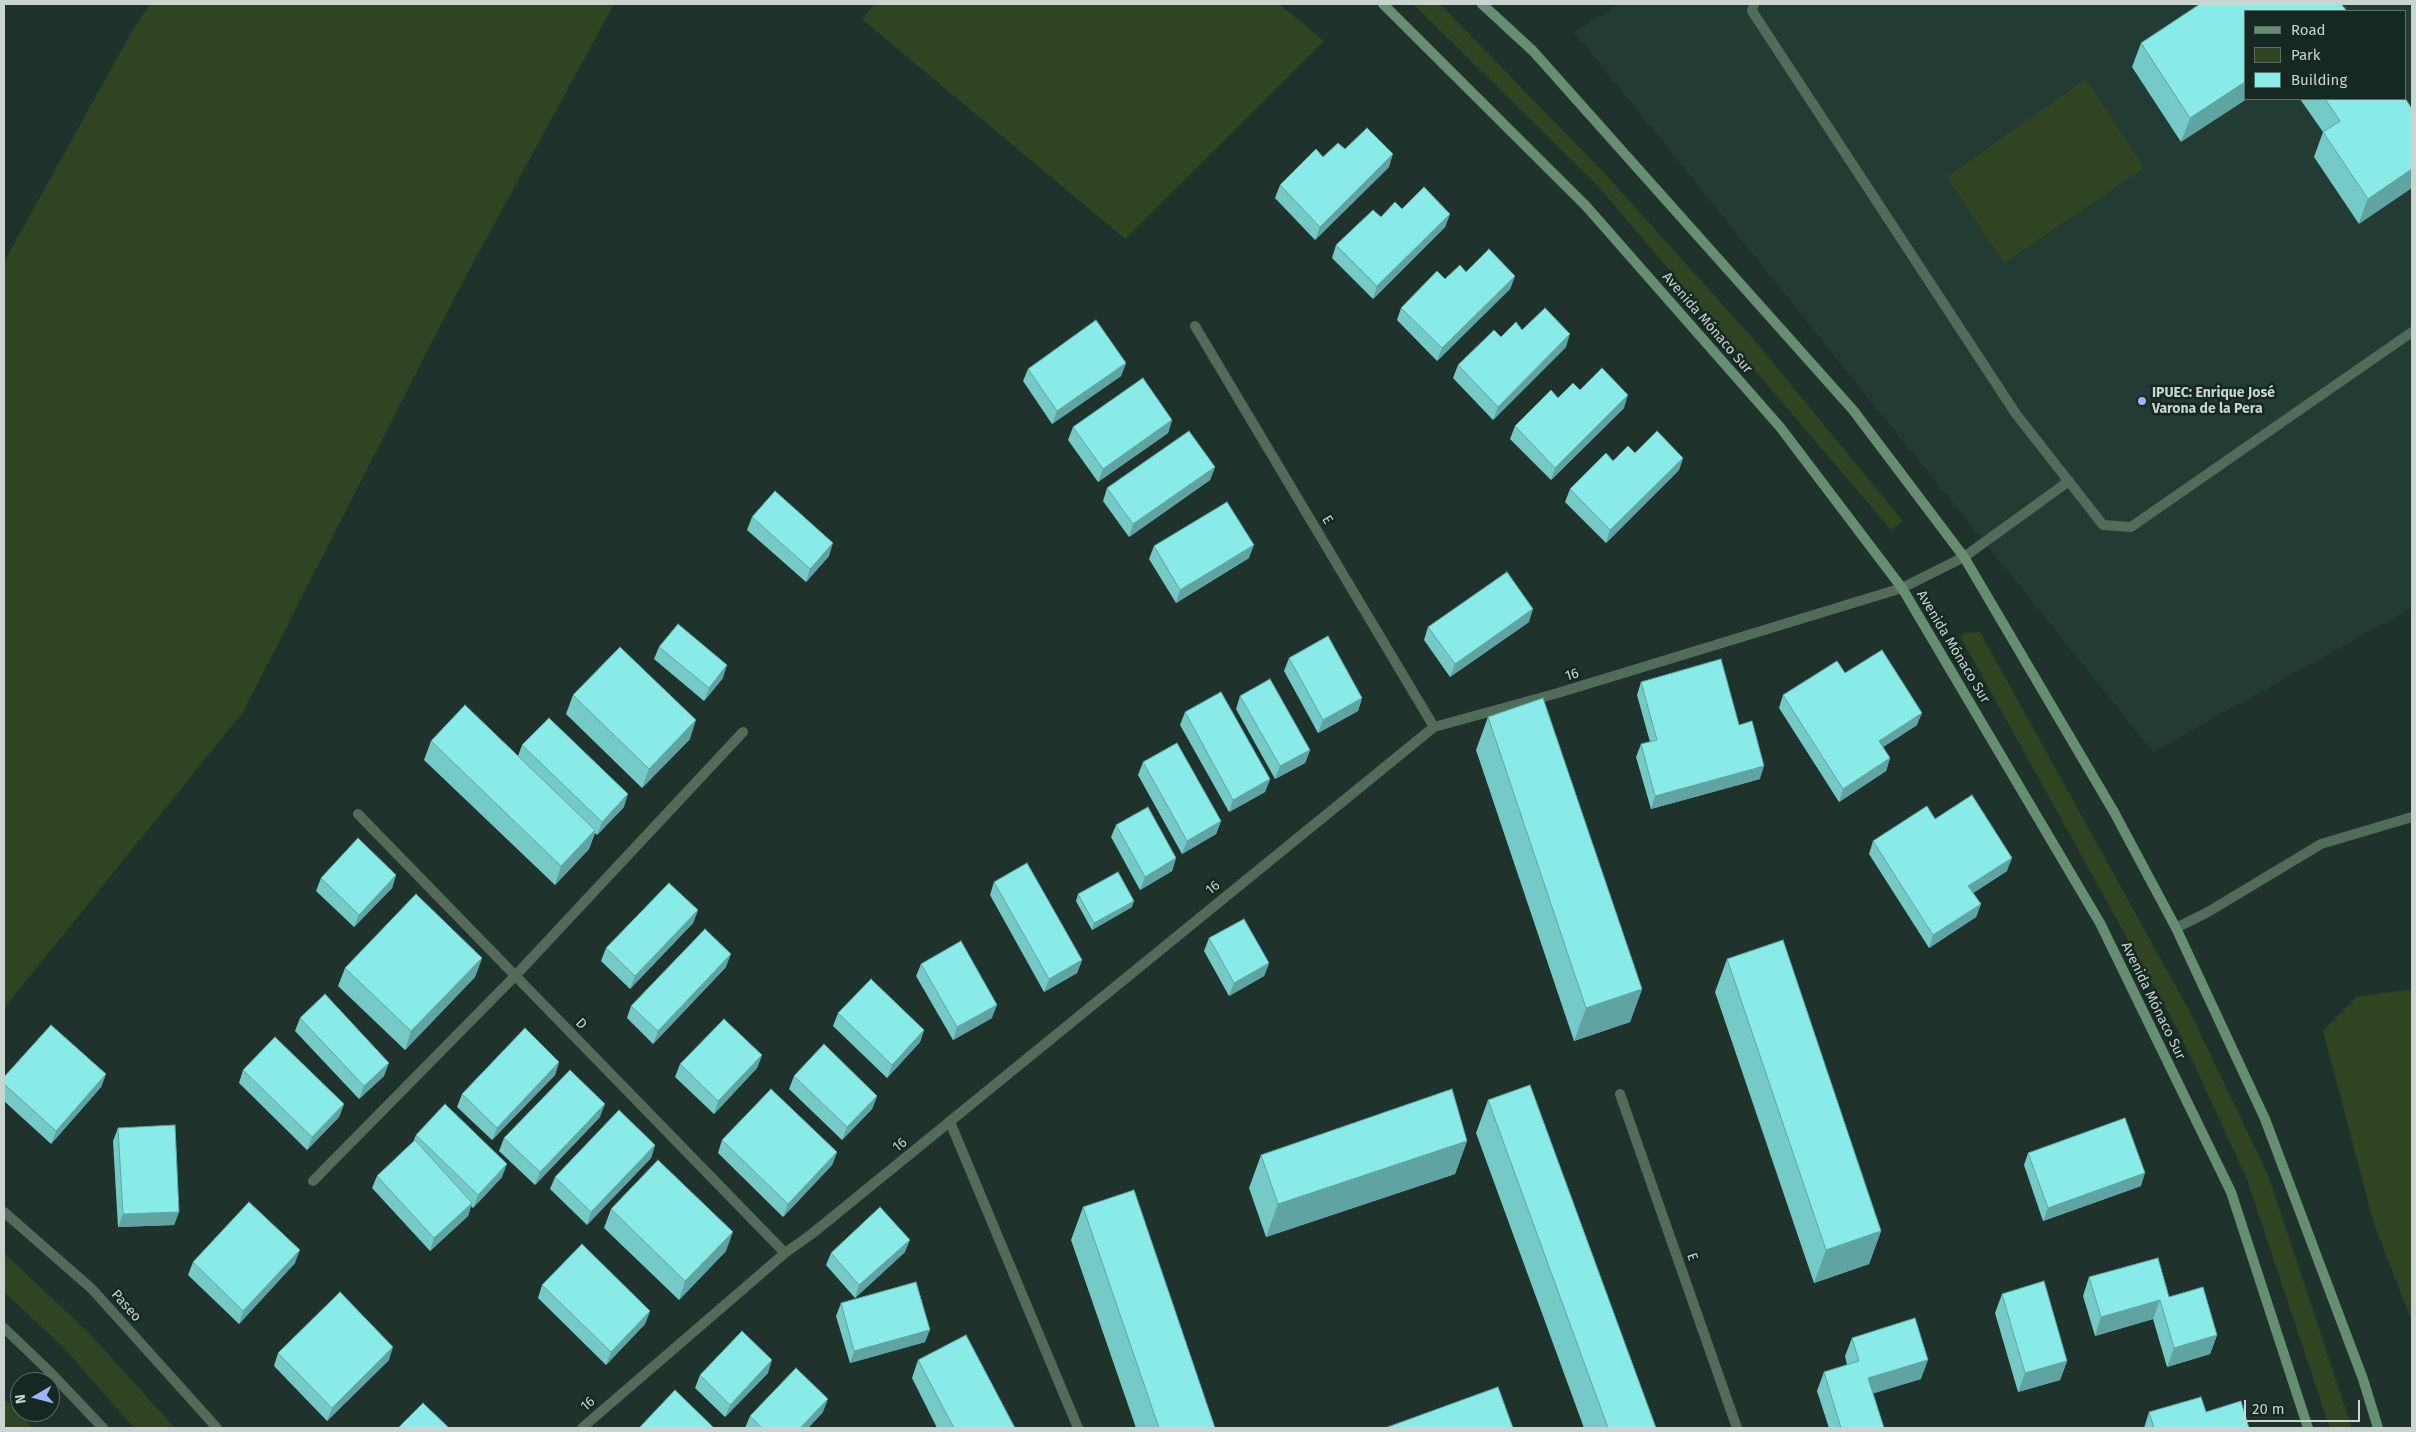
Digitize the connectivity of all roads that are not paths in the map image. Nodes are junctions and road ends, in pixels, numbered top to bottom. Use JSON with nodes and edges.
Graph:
{"nodes":[{"id":1,"x":1383,"y":4,"type":"edge"},
{"id":2,"x":1482,"y":4,"type":"edge"},
{"id":3,"x":1754,"y":4,"type":"edge"},
{"id":4,"x":1196,"y":326,"type":"dead end"},
{"id":5,"x":2412,"y":332,"type":"edge"},
{"id":6,"x":2069,"y":481,"type":"junction"},
{"id":7,"x":1964,"y":557,"type":"junction"},
{"id":8,"x":1902,"y":588,"type":"junction"},
{"id":9,"x":1434,"y":727,"type":"junction"},
{"id":10,"x":743,"y":732,"type":"dead end"},
{"id":11,"x":358,"y":814,"type":"dead end"},
{"id":12,"x":2412,"y":817,"type":"edge"},
{"id":13,"x":2176,"y":928,"type":"junction"},
{"id":14,"x":515,"y":976,"type":"junction"},
{"id":15,"x":1620,"y":1094,"type":"dead end"},
{"id":16,"x":950,"y":1122,"type":"junction"},
{"id":17,"x":313,"y":1181,"type":"dead end"},
{"id":18,"x":4,"y":1212,"type":"edge"},
{"id":19,"x":785,"y":1253,"type":"junction"},
{"id":20,"x":4,"y":1328,"type":"edge"},
{"id":21,"x":585,"y":1427,"type":"edge"},
{"id":22,"x":103,"y":1428,"type":"edge"},
{"id":23,"x":217,"y":1428,"type":"edge"},
{"id":24,"x":1078,"y":1428,"type":"edge"},
{"id":25,"x":1737,"y":1428,"type":"edge"},
{"id":26,"x":2308,"y":1428,"type":"edge"},
{"id":27,"x":2378,"y":1428,"type":"edge"}],
"edges":[{"from":1,"to":8,"type":"main road","name":"Avenida Mónaco Sur"},
{"from":2,"to":7,"type":"main road"},
{"from":3,"to":6,"type":"street"},
{"from":4,"to":9,"type":"street","name":"E"},
{"from":5,"to":6,"type":"street"},
{"from":6,"to":7,"type":"street","name":"16"},
{"from":7,"to":8,"type":"street","name":"16"},
{"from":7,"to":13,"type":"main road"},
{"from":8,"to":9,"type":"street","name":"16"},
{"from":8,"to":26,"type":"main road","name":"Avenida Mónaco Sur"},
{"from":9,"to":16,"type":"street","name":"16"},
{"from":10,"to":14,"type":"street"},
{"from":11,"to":14,"type":"street","name":"D"},
{"from":12,"to":13,"type":"street"},
{"from":13,"to":27,"type":"main road"},
{"from":14,"to":17,"type":"street"},
{"from":14,"to":19,"type":"street","name":"D"},
{"from":15,"to":25,"type":"street","name":"E"},
{"from":16,"to":19,"type":"street","name":"16"},
{"from":16,"to":24,"type":"street"},
{"from":18,"to":23,"type":"street","name":"Paseo"},
{"from":19,"to":21,"type":"street","name":"16"},
{"from":20,"to":22,"type":"street"}]}
